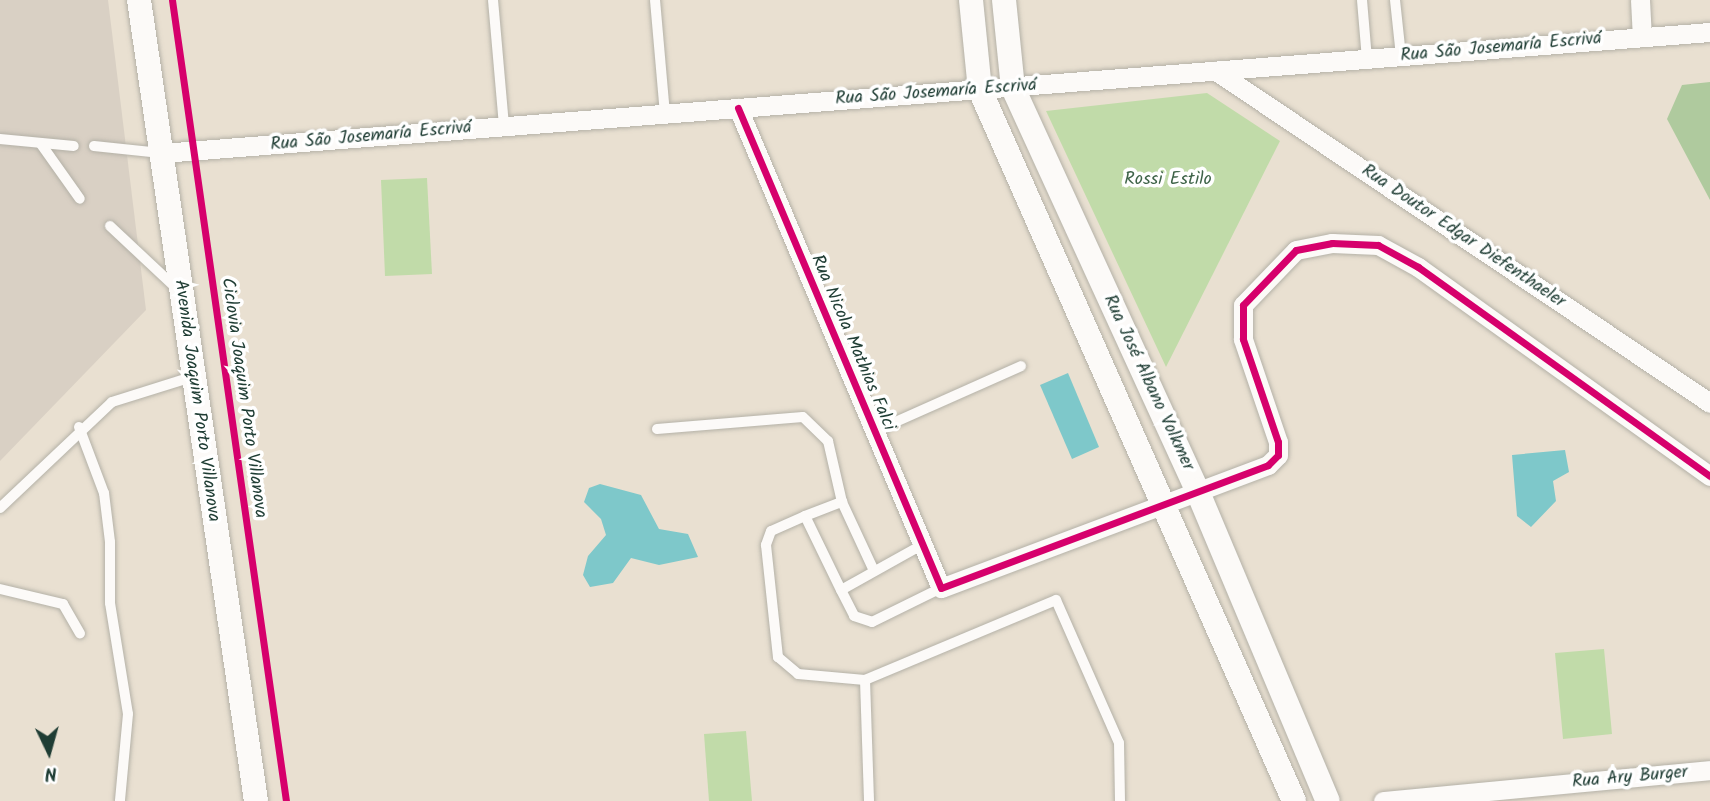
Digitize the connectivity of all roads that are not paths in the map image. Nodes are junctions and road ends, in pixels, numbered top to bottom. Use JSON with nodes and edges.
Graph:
{"nodes":[{"id":1,"x":139,"y":0,"type":"edge"},
{"id":2,"x":493,"y":0,"type":"edge"},
{"id":3,"x":655,"y":0,"type":"edge"},
{"id":4,"x":971,"y":0,"type":"edge"},
{"id":5,"x":1004,"y":0,"type":"edge"},
{"id":6,"x":1362,"y":0,"type":"edge"},
{"id":7,"x":1395,"y":0,"type":"edge"},
{"id":8,"x":1640,"y":0,"type":"edge"},
{"id":9,"x":1710,"y":32,"type":"edge"},
{"id":10,"x":1642,"y":37,"type":"junction"},
{"id":11,"x":1401,"y":56,"type":"junction"},
{"id":12,"x":1367,"y":59,"type":"junction"},
{"id":13,"x":1216,"y":71,"type":"junction"},
{"id":14,"x":1013,"y":88,"type":"junction"},
{"id":15,"x":980,"y":90,"type":"junction"},
{"id":16,"x":738,"y":108,"type":"junction"},
{"id":17,"x":665,"y":114,"type":"junction"},
{"id":18,"x":504,"y":126,"type":"junction"},
{"id":19,"x":0,"y":139,"type":"edge"},
{"id":20,"x":41,"y":144,"type":"junction"},
{"id":21,"x":74,"y":146,"type":"dead end"},
{"id":22,"x":94,"y":146,"type":"dead end"},
{"id":23,"x":162,"y":153,"type":"junction"},
{"id":24,"x":80,"y":200,"type":"dead end"},
{"id":25,"x":110,"y":226,"type":"dead end"},
{"id":26,"x":179,"y":291,"type":"junction"},
{"id":27,"x":1119,"y":322,"type":"junction"},
{"id":28,"x":1088,"y":338,"type":"junction"},
{"id":29,"x":1021,"y":366,"type":"dead end"},
{"id":30,"x":192,"y":377,"type":"junction"},
{"id":31,"x":1710,"y":403,"type":"edge"},
{"id":32,"x":79,"y":427,"type":"junction"},
{"id":33,"x":657,"y":429,"type":"dead end"},
{"id":34,"x":872,"y":432,"type":"junction"},
{"id":35,"x":1710,"y":477,"type":"edge"},
{"id":36,"x":1197,"y":490,"type":"junction"},
{"id":37,"x":842,"y":502,"type":"junction"},
{"id":38,"x":1161,"y":505,"type":"junction"},
{"id":39,"x":0,"y":508,"type":"edge"},
{"id":40,"x":805,"y":516,"type":"junction"},
{"id":41,"x":920,"y":546,"type":"junction"},
{"id":42,"x":874,"y":571,"type":"junction"},
{"id":43,"x":941,"y":588,"type":"junction"},
{"id":44,"x":0,"y":589,"type":"edge"},
{"id":45,"x":841,"y":590,"type":"junction"},
{"id":46,"x":80,"y":633,"type":"dead end"},
{"id":47,"x":865,"y":680,"type":"junction"},
{"id":48,"x":1710,"y":771,"type":"edge"},
{"id":49,"x":120,"y":801,"type":"edge"},
{"id":50,"x":256,"y":801,"type":"edge"},
{"id":51,"x":869,"y":801,"type":"edge"},
{"id":52,"x":1120,"y":801,"type":"edge"},
{"id":53,"x":1294,"y":801,"type":"edge"},
{"id":54,"x":1328,"y":801,"type":"edge"},
{"id":55,"x":1383,"y":801,"type":"edge"}],
"edges":[{"from":1,"to":23,"type":"street","name":"Avenida Joaquim Porto Villanova"},
{"from":2,"to":18,"type":"lane"},
{"from":3,"to":17,"type":"lane"},
{"from":4,"to":15,"type":"street","name":"Rua José Albano Volkmer"},
{"from":5,"to":14,"type":"street","name":"Rua José Albano Volkmer"},
{"from":6,"to":12,"type":"lane"},
{"from":7,"to":11,"type":"lane"},
{"from":8,"to":10,"type":"street"},
{"from":9,"to":10,"type":"street","name":"Rua São Josemaría Escrivá"},
{"from":10,"to":11,"type":"street","name":"Rua São Josemaría Escrivá"},
{"from":11,"to":12,"type":"street","name":"Rua São Josemaría Escrivá"},
{"from":12,"to":13,"type":"street","name":"Rua São Josemaría Escrivá"},
{"from":13,"to":14,"type":"street","name":"Rua São Josemaría Escrivá"},
{"from":13,"to":31,"type":"street","name":"Rua Doutor Edgar Diefenthaeler"},
{"from":14,"to":15,"type":"street","name":"Rua São Josemaría Escrivá"},
{"from":14,"to":27,"type":"street","name":"Rua José Albano Volkmer"},
{"from":15,"to":16,"type":"street","name":"Rua São Josemaría Escrivá"},
{"from":15,"to":28,"type":"street","name":"Rua José Albano Volkmer"},
{"from":16,"to":17,"type":"street","name":"Rua São Josemaría Escrivá"},
{"from":16,"to":34,"type":"street","name":"Rua Nicola Mathias Falci"},
{"from":17,"to":18,"type":"street","name":"Rua São Josemaría Escrivá"},
{"from":18,"to":23,"type":"street","name":"Rua São Josemaría Escrivá"},
{"from":19,"to":20,"type":"lane"},
{"from":20,"to":21,"type":"lane"},
{"from":20,"to":24,"type":"lane"},
{"from":22,"to":23,"type":"lane"},
{"from":23,"to":26,"type":"street","name":"Avenida Joaquim Porto Villanova"},
{"from":25,"to":26,"type":"lane"},
{"from":26,"to":30,"type":"street","name":"Avenida Joaquim Porto Villanova"},
{"from":27,"to":28,"type":"street"},
{"from":27,"to":36,"type":"street","name":"Rua José Albano Volkmer"},
{"from":28,"to":38,"type":"street","name":"Rua José Albano Volkmer"},
{"from":29,"to":34,"type":"lane"},
{"from":30,"to":32,"type":"lane"},
{"from":30,"to":50,"type":"street","name":"Avenida Joaquim Porto Villanova"},
{"from":32,"to":39,"type":"lane"},
{"from":32,"to":49,"type":"lane"},
{"from":33,"to":37,"type":"lane"},
{"from":34,"to":41,"type":"street","name":"Rua Nicola Mathias Falci"},
{"from":35,"to":36,"type":"street"},
{"from":36,"to":38,"type":"street"},
{"from":36,"to":54,"type":"street","name":"Rua José Albano Volkmer"},
{"from":37,"to":40,"type":"lane"},
{"from":37,"to":42,"type":"lane"},
{"from":38,"to":43,"type":"street"},
{"from":38,"to":53,"type":"street","name":"Rua José Albano Volkmer"},
{"from":40,"to":45,"type":"lane"},
{"from":40,"to":47,"type":"lane"},
{"from":41,"to":42,"type":"lane"},
{"from":41,"to":43,"type":"street","name":"Rua Nicola Mathias Falci"},
{"from":42,"to":45,"type":"lane"},
{"from":43,"to":45,"type":"lane"},
{"from":44,"to":46,"type":"lane"},
{"from":47,"to":51,"type":"lane"},
{"from":47,"to":52,"type":"lane"},
{"from":48,"to":55,"type":"street","name":"Rua Ary Burger"}]}
